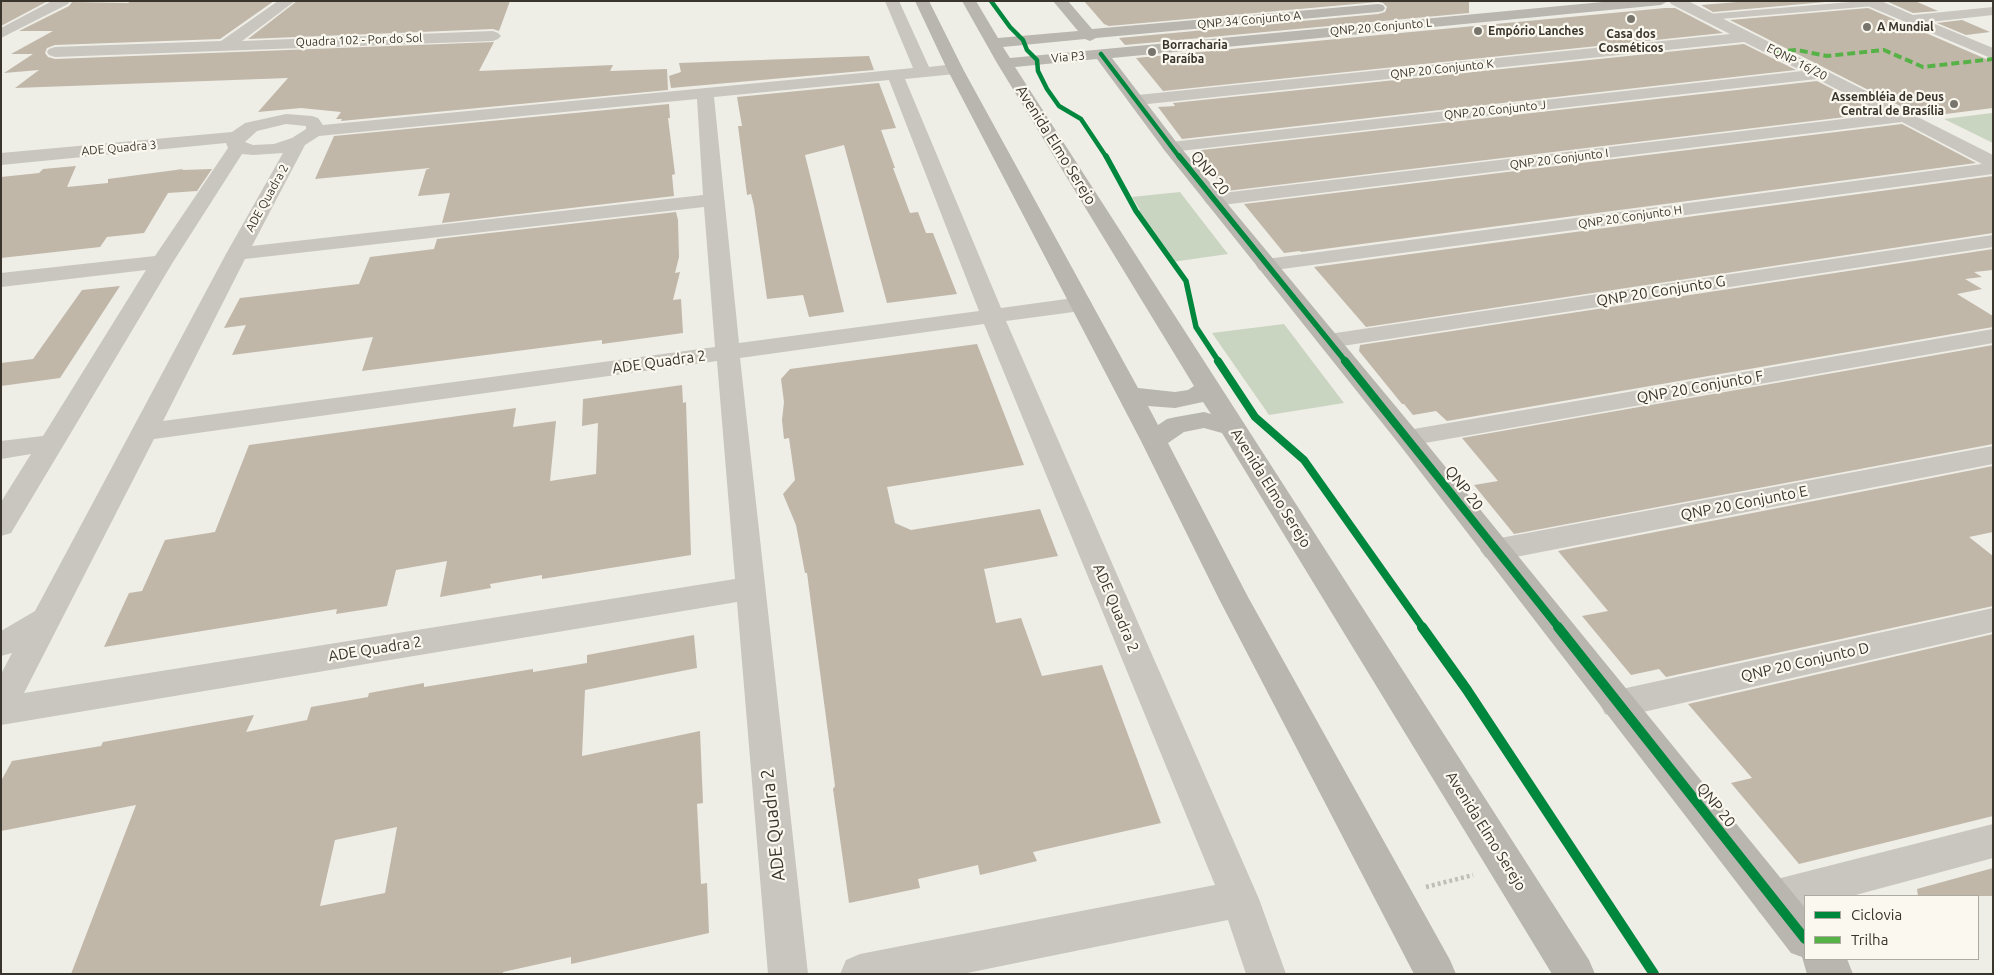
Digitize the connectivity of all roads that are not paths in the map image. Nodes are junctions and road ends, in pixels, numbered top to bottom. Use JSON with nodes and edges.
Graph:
{"nodes":[{"id":1,"x":63,"y":1,"type":"edge"},
{"id":2,"x":288,"y":1,"type":"edge"},
{"id":3,"x":892,"y":1,"type":"edge"},
{"id":4,"x":922,"y":1,"type":"edge"},
{"id":5,"x":969,"y":1,"type":"edge"},
{"id":6,"x":1060,"y":1,"type":"edge"},
{"id":7,"x":1661,"y":1,"type":"edge"},
{"id":8,"x":1676,"y":1,"type":"edge"},
{"id":9,"x":1871,"y":2,"type":"edge"},
{"id":10,"x":1390,"y":7,"type":"dead end"},
{"id":11,"x":1373,"y":8,"type":"junction"},
{"id":12,"x":1420,"y":9,"type":"dead end"},
{"id":13,"x":1993,"y":12,"type":"edge"},
{"id":14,"x":1708,"y":17,"type":"junction"},
{"id":15,"x":1912,"y":20,"type":"junction"},
{"id":16,"x":1450,"y":21,"type":"junction"},
{"id":17,"x":1403,"y":25,"type":"junction"},
{"id":18,"x":1,"y":34,"type":"edge"},
{"id":19,"x":493,"y":36,"type":"dead end"},
{"id":20,"x":1746,"y":37,"type":"junction"},
{"id":21,"x":226,"y":45,"type":"junction"},
{"id":22,"x":1096,"y":45,"type":"junction"},
{"id":23,"x":55,"y":52,"type":"dead end"},
{"id":24,"x":1000,"y":53,"type":"junction"},
{"id":25,"x":1993,"y":54,"type":"edge"},
{"id":26,"x":955,"y":69,"type":"junction"},
{"id":27,"x":923,"y":72,"type":"junction"},
{"id":28,"x":895,"y":74,"type":"junction"},
{"id":29,"x":1819,"y":74,"type":"junction"},
{"id":30,"x":705,"y":93,"type":"junction"},
{"id":31,"x":1138,"y":100,"type":"junction"},
{"id":32,"x":1904,"y":117,"type":"junction"},
{"id":33,"x":306,"y":136,"type":"junction"},
{"id":34,"x":237,"y":142,"type":"junction"},
{"id":35,"x":1171,"y":147,"type":"junction"},
{"id":36,"x":1,"y":159,"type":"edge"},
{"id":37,"x":1993,"y":162,"type":"edge"},
{"id":38,"x":1993,"y":168,"type":"edge"},
{"id":39,"x":713,"y":200,"type":"junction"},
{"id":40,"x":1214,"y":200,"type":"junction"},
{"id":41,"x":1993,"y":241,"type":"edge"},
{"id":42,"x":237,"y":254,"type":"junction"},
{"id":43,"x":162,"y":262,"type":"junction"},
{"id":44,"x":1267,"y":265,"type":"junction"},
{"id":45,"x":1,"y":280,"type":"edge"},
{"id":46,"x":1081,"y":304,"type":"junction"},
{"id":47,"x":993,"y":318,"type":"junction"},
{"id":48,"x":1993,"y":336,"type":"edge"},
{"id":49,"x":1329,"y":341,"type":"junction"},
{"id":50,"x":728,"y":353,"type":"junction"},
{"id":51,"x":1208,"y":387,"type":"junction"},
{"id":52,"x":1130,"y":394,"type":"junction"},
{"id":53,"x":1234,"y":428,"type":"junction"},
{"id":54,"x":144,"y":432,"type":"junction"},
{"id":55,"x":1408,"y":438,"type":"junction"},
{"id":56,"x":1154,"y":440,"type":"junction"},
{"id":57,"x":51,"y":443,"type":"junction"},
{"id":58,"x":1,"y":450,"type":"edge"},
{"id":59,"x":1993,"y":455,"type":"edge"},
{"id":60,"x":1,"y":526,"type":"edge"},
{"id":61,"x":1495,"y":550,"type":"junction"},
{"id":62,"x":750,"y":588,"type":"junction"},
{"id":63,"x":45,"y":620,"type":"junction"},
{"id":64,"x":1993,"y":620,"type":"edge"},
{"id":65,"x":1,"y":644,"type":"edge"},
{"id":66,"x":1617,"y":704,"type":"junction"},
{"id":67,"x":1,"y":706,"type":"edge"},
{"id":68,"x":1,"y":711,"type":"edge"},
{"id":69,"x":1993,"y":842,"type":"edge"},
{"id":70,"x":1240,"y":899,"type":"junction"},
{"id":71,"x":1773,"y":899,"type":"junction"},
{"id":72,"x":1804,"y":938,"type":"edge"},
{"id":73,"x":1822,"y":960,"type":"edge"},
{"id":74,"x":788,"y":974,"type":"edge"},
{"id":75,"x":860,"y":974,"type":"edge"},
{"id":76,"x":1266,"y":974,"type":"edge"},
{"id":77,"x":1436,"y":974,"type":"edge"},
{"id":78,"x":1575,"y":974,"type":"edge"},
{"id":79,"x":1833,"y":974,"type":"edge"}],
"edges":[{"from":1,"to":18,"type":"street"},
{"from":2,"to":21,"type":"street"},
{"from":3,"to":27,"type":"street"},
{"from":4,"to":26,"type":"street"},
{"from":5,"to":24,"type":"street","name":"Avenida Elmo Serejo"},
{"from":6,"to":22,"type":"street"},
{"from":7,"to":16,"type":"street","name":"QNP 20 Conjunto L"},
{"from":8,"to":14,"type":"street","name":"EQNP 16/20"},
{"from":9,"to":14,"type":"lane"},
{"from":9,"to":15,"type":"street"},
{"from":10,"to":11,"type":"street","name":"QNP 34 Conjunto A"},
{"from":11,"to":17,"type":"street"},
{"from":11,"to":22,"type":"street","name":"QNP 34 Conjunto A"},
{"from":12,"to":16,"type":"street"},
{"from":13,"to":15,"type":"street"},
{"from":14,"to":20,"type":"street","name":"EQNP 16/20"},
{"from":15,"to":25,"type":"street"},
{"from":16,"to":17,"type":"street","name":"QNP 20 Conjunto L"},
{"from":17,"to":22,"type":"street","name":"QNP 20 Conjunto L"},
{"from":19,"to":21,"type":"street","name":"Quadra 102 - Por do Sol"},
{"from":20,"to":29,"type":"street","name":"EQNP 16/20"},
{"from":20,"to":31,"type":"street","name":"QNP 20 Conjunto K"},
{"from":21,"to":23,"type":"street","name":"Quadra 102 - Por do Sol"},
{"from":22,"to":24,"type":"street","name":"Via P3"},
{"from":22,"to":24,"type":"street","name":"Via P3"},
{"from":22,"to":31,"type":"street","name":"QNP 20"},
{"from":24,"to":51,"type":"street","name":"Avenida Elmo Serejo"},
{"from":26,"to":27,"type":"street"},
{"from":26,"to":46,"type":"street"},
{"from":27,"to":28,"type":"street"},
{"from":28,"to":30,"type":"street"},
{"from":28,"to":47,"type":"street","name":"ADE Quadra 2"},
{"from":29,"to":32,"type":"street","name":"EQNP 16/20"},
{"from":29,"to":35,"type":"street","name":"QNP 20 Conjunto J"},
{"from":30,"to":33,"type":"street"},
{"from":30,"to":39,"type":"street","name":"ADE Quadra 2"},
{"from":31,"to":35,"type":"street","name":"QNP 20"},
{"from":32,"to":37,"type":"street","name":"EQNP 16/20"},
{"from":32,"to":40,"type":"street","name":"QNP 20 Conjunto I"},
{"from":33,"to":34,"type":"street"},
{"from":33,"to":34,"type":"street"},
{"from":33,"to":42,"type":"street","name":"ADE Quadra 2"},
{"from":34,"to":36,"type":"street","name":"ADE Quadra 3"},
{"from":34,"to":43,"type":"street"},
{"from":35,"to":40,"type":"street","name":"QNP 20"},
{"from":38,"to":44,"type":"street","name":"QNP 20 Conjunto H"},
{"from":39,"to":42,"type":"street","name":"ADE Quadra 2"},
{"from":39,"to":50,"type":"street","name":"ADE Quadra 2"},
{"from":40,"to":44,"type":"street","name":"QNP 20"},
{"from":41,"to":49,"type":"street","name":"QNP 20 Conjunto G"},
{"from":42,"to":54,"type":"street","name":"ADE Quadra 2"},
{"from":43,"to":45,"type":"street"},
{"from":43,"to":57,"type":"street"},
{"from":44,"to":49,"type":"street","name":"QNP 20"},
{"from":46,"to":47,"type":"street","name":"ADE Quadra 2"},
{"from":46,"to":52,"type":"street"},
{"from":47,"to":50,"type":"street","name":"ADE Quadra 2"},
{"from":47,"to":70,"type":"street","name":"ADE Quadra 2"},
{"from":48,"to":55,"type":"street","name":"QNP 20 Conjunto F"},
{"from":49,"to":55,"type":"street","name":"QNP 20"},
{"from":50,"to":54,"type":"street","name":"ADE Quadra 2"},
{"from":50,"to":62,"type":"street","name":"ADE Quadra 2"},
{"from":51,"to":52,"type":"street"},
{"from":51,"to":53,"type":"street","name":"Avenida Elmo Serejo"},
{"from":52,"to":56,"type":"street"},
{"from":53,"to":56,"type":"street"},
{"from":53,"to":78,"type":"street","name":"Avenida Elmo Serejo"},
{"from":54,"to":63,"type":"street","name":"ADE Quadra 2"},
{"from":55,"to":61,"type":"street","name":"QNP 20"},
{"from":56,"to":77,"type":"street"},
{"from":57,"to":58,"type":"street"},
{"from":57,"to":60,"type":"street"},
{"from":59,"to":61,"type":"street","name":"QNP 20 Conjunto E"},
{"from":61,"to":66,"type":"street","name":"QNP 20"},
{"from":62,"to":68,"type":"street","name":"ADE Quadra 2"},
{"from":62,"to":74,"type":"street","name":"ADE Quadra 2"},
{"from":63,"to":65,"type":"street"},
{"from":63,"to":67,"type":"street","name":"ADE Quadra 2"},
{"from":64,"to":66,"type":"street","name":"QNP 20 Conjunto D"},
{"from":66,"to":71,"type":"street","name":"QNP 20"},
{"from":69,"to":71,"type":"street"},
{"from":70,"to":75,"type":"street"},
{"from":70,"to":76,"type":"street","name":"ADE Quadra 2"},
{"from":71,"to":72,"type":"street","name":"QNP 20"},
{"from":73,"to":79,"type":"street"}]}
